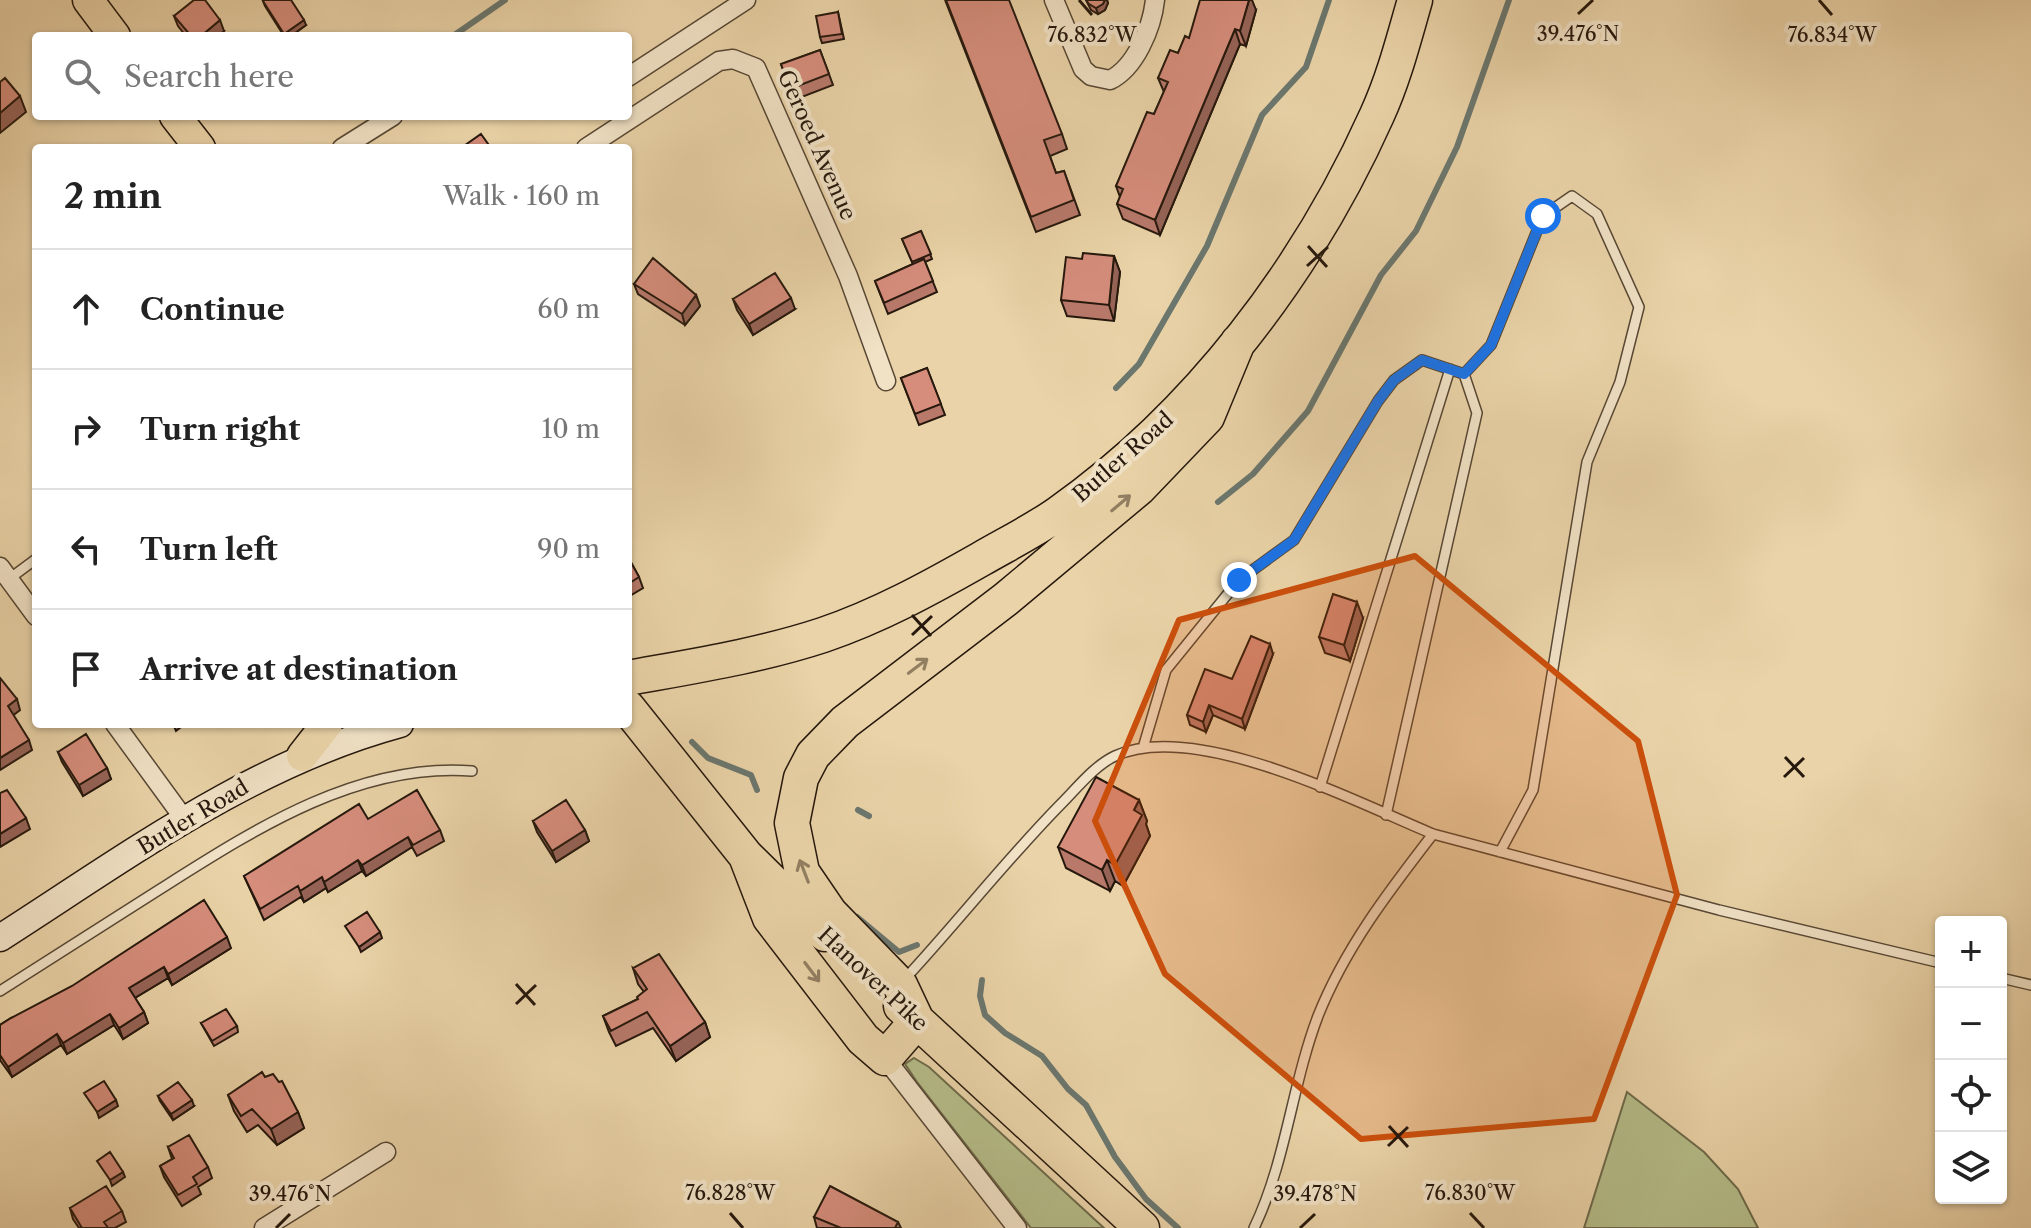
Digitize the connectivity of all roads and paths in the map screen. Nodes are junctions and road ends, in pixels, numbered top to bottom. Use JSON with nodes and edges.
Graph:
{"nodes":[{"id":1,"x":88,"y":0,"type":"edge"},
{"id":2,"x":746,"y":0,"type":"edge"},
{"id":3,"x":1054,"y":0,"type":"edge"},
{"id":4,"x":1155,"y":0,"type":"edge"},
{"id":5,"x":1415,"y":0,"type":"edge"},
{"id":6,"x":112,"y":32,"type":"edge"},
{"id":7,"x":632,"y":74,"type":"edge"},
{"id":8,"x":632,"y":118,"type":"edge"},
{"id":9,"x":178,"y":120,"type":"edge"},
{"id":10,"x":387,"y":120,"type":"edge"},
{"id":11,"x":629,"y":120,"type":"edge"},
{"id":12,"x":197,"y":144,"type":"edge"},
{"id":13,"x":348,"y":144,"type":"edge"},
{"id":14,"x":592,"y":144,"type":"edge"},
{"id":15,"x":1238,"y":342,"type":"junction"},
{"id":16,"x":1450,"y":369,"type":"junction"},
{"id":17,"x":1464,"y":374,"type":"junction"},
{"id":18,"x":886,"y":381,"type":"dead end"},
{"id":19,"x":32,"y":561,"type":"edge"},
{"id":20,"x":5,"y":573,"type":"edge"},
{"id":21,"x":32,"y":606,"type":"edge"},
{"id":22,"x":632,"y":677,"type":"edge"},
{"id":23,"x":632,"y":713,"type":"edge"},
{"id":24,"x":118,"y":728,"type":"edge"},
{"id":25,"x":324,"y":728,"type":"edge"},
{"id":26,"x":388,"y":728,"type":"edge"},
{"id":27,"x":1143,"y":748,"type":"junction"},
{"id":28,"x":302,"y":756,"type":"junction"},
{"id":29,"x":472,"y":771,"type":"dead end"},
{"id":30,"x":1320,"y":787,"type":"junction"},
{"id":31,"x":1386,"y":815,"type":"junction"},
{"id":32,"x":185,"y":820,"type":"junction"},
{"id":33,"x":1433,"y":834,"type":"junction"},
{"id":34,"x":1500,"y":852,"type":"junction"},
{"id":35,"x":746,"y":856,"type":"junction"},
{"id":36,"x":0,"y":938,"type":"edge"},
{"id":37,"x":1935,"y":961,"type":"edge"},
{"id":38,"x":2007,"y":979,"type":"edge"},
{"id":39,"x":2031,"y":985,"type":"edge"},
{"id":40,"x":0,"y":991,"type":"edge"},
{"id":41,"x":895,"y":991,"type":"junction"},
{"id":42,"x":917,"y":1021,"type":"junction"},
{"id":43,"x":885,"y":1058,"type":"junction"},
{"id":44,"x":386,"y":1152,"type":"dead end"},
{"id":45,"x":264,"y":1228,"type":"edge"},
{"id":46,"x":1017,"y":1228,"type":"edge"},
{"id":47,"x":1142,"y":1228,"type":"edge"},
{"id":48,"x":1254,"y":1228,"type":"edge"}],
"edges":[{"from":1,"to":6,"type":"main road"},
{"from":2,"to":7,"type":"street"},
{"from":3,"to":4,"type":"street"},
{"from":5,"to":15,"type":"highway","name":"Butler Road"},
{"from":8,"to":18,"type":"street","name":"Geroed Avenue"},
{"from":9,"to":12,"type":"main road"},
{"from":10,"to":13,"type":"street"},
{"from":11,"to":14,"type":"street","name":"Geroed Avenue"},
{"from":15,"to":22,"type":"highway","name":"Butler Road"},
{"from":41,"to":15,"type":"highway","one_way":true},
{"from":16,"to":17,"type":"lane"},
{"from":16,"to":27,"type":"lane"},
{"from":16,"to":30,"type":"lane"},
{"from":17,"to":31,"type":"lane"},
{"from":17,"to":34,"type":"lane"},
{"from":19,"to":20,"type":"lane"},
{"from":20,"to":21,"type":"street"},
{"from":23,"to":35,"type":"highway","name":"Hanover Pike"},
{"from":24,"to":32,"type":"street"},
{"from":25,"to":28,"type":"main road"},
{"from":26,"to":28,"type":"main road","name":"Butler Road"},
{"from":27,"to":30,"type":"lane"},
{"from":27,"to":41,"type":"lane"},
{"from":28,"to":32,"type":"main road","name":"Butler Road"},
{"from":29,"to":40,"type":"lane"},
{"from":30,"to":31,"type":"lane"},
{"from":31,"to":33,"type":"lane"},
{"from":32,"to":36,"type":"main road","name":"Butler Road"},
{"from":33,"to":34,"type":"lane"},
{"from":33,"to":48,"type":"lane"},
{"from":34,"to":37,"type":"lane"},
{"from":35,"to":41,"type":"highway","name":"Hanover Pike"},
{"from":35,"to":43,"type":"highway","one_way":true},
{"from":38,"to":39,"type":"lane"},
{"from":41,"to":42,"type":"highway"},
{"from":42,"to":43,"type":"highway"},
{"from":42,"to":47,"type":"highway","name":"Hanover Pike"},
{"from":43,"to":46,"type":"street"},
{"from":44,"to":45,"type":"street"}]}
